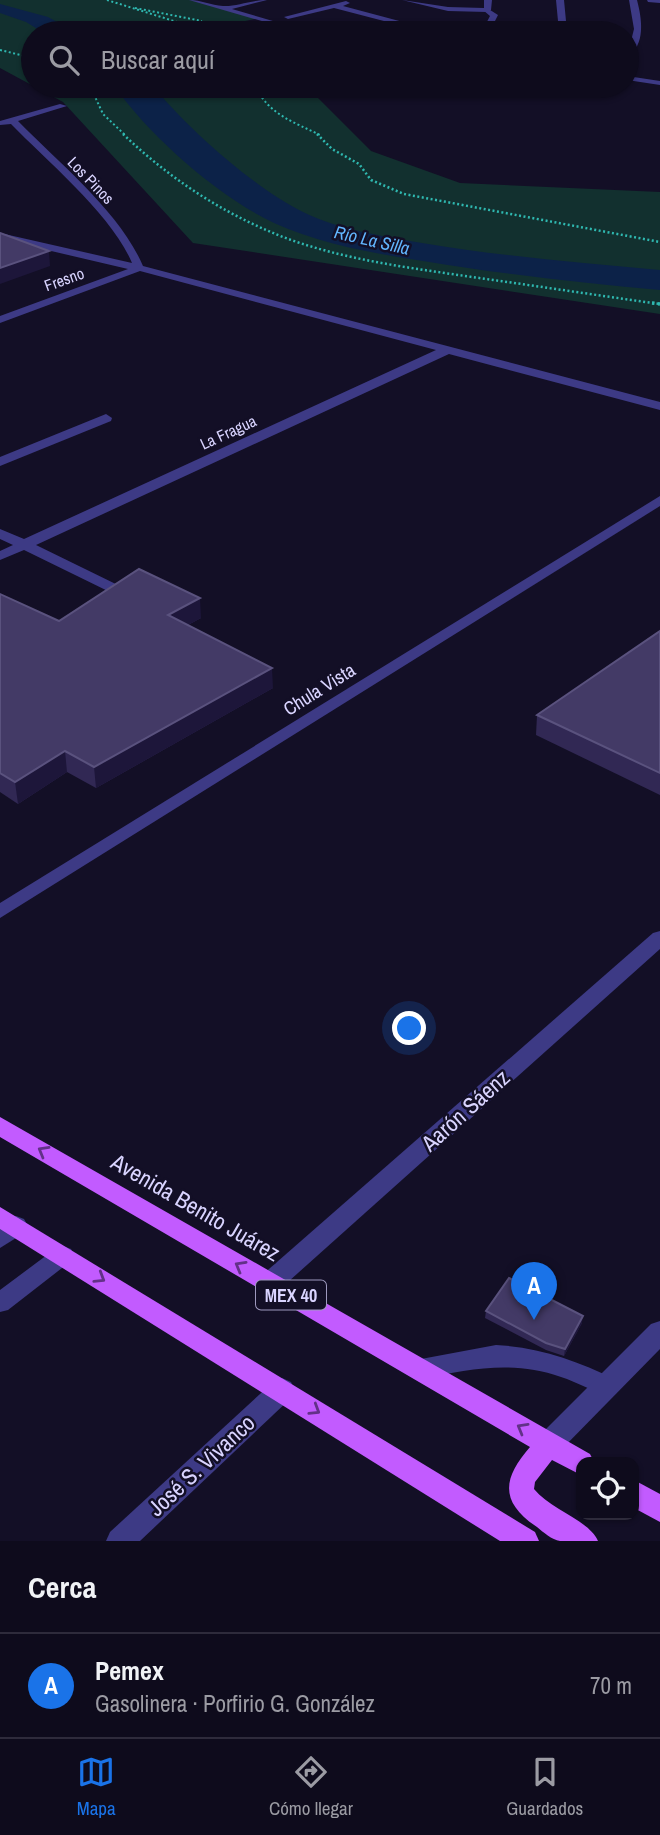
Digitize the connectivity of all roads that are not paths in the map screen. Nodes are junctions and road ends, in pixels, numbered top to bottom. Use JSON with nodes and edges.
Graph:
{"nodes":[{"id":1,"x":193,"y":0,"type":"edge"},
{"id":2,"x":263,"y":0,"type":"edge"},
{"id":3,"x":355,"y":0,"type":"edge"},
{"id":4,"x":406,"y":0,"type":"edge"},
{"id":5,"x":488,"y":0,"type":"edge"},
{"id":6,"x":560,"y":0,"type":"edge"},
{"id":7,"x":634,"y":0,"type":"edge"},
{"id":8,"x":651,"y":0,"type":"edge"},
{"id":9,"x":660,"y":1,"type":"edge"},
{"id":10,"x":335,"y":6,"type":"junction"},
{"id":11,"x":224,"y":8,"type":"junction"},
{"id":12,"x":487,"y":10,"type":"junction"},
{"id":13,"x":288,"y":17,"type":"dead end"},
{"id":14,"x":269,"y":21,"type":"edge"},
{"id":15,"x":392,"y":21,"type":"edge"},
{"id":16,"x":491,"y":21,"type":"edge"},
{"id":17,"x":562,"y":21,"type":"edge"},
{"id":18,"x":639,"y":21,"type":"edge"},
{"id":19,"x":639,"y":80,"type":"edge"},
{"id":20,"x":660,"y":83,"type":"edge"},
{"id":21,"x":63,"y":106,"type":"dead end"},
{"id":22,"x":12,"y":120,"type":"junction"},
{"id":23,"x":0,"y":124,"type":"edge"},
{"id":24,"x":0,"y":222,"type":"edge"},
{"id":25,"x":0,"y":236,"type":"edge"},
{"id":26,"x":26,"y":243,"type":"junction"},
{"id":27,"x":139,"y":268,"type":"junction"},
{"id":28,"x":0,"y":320,"type":"edge"},
{"id":29,"x":447,"y":350,"type":"junction"},
{"id":30,"x":660,"y":406,"type":"edge"},
{"id":31,"x":106,"y":418,"type":"dead end"},
{"id":32,"x":0,"y":462,"type":"edge"},
{"id":33,"x":657,"y":505,"type":"edge"},
{"id":34,"x":0,"y":533,"type":"edge"},
{"id":35,"x":24,"y":546,"type":"junction"},
{"id":36,"x":0,"y":556,"type":"edge"},
{"id":37,"x":123,"y":593,"type":"edge"},
{"id":38,"x":0,"y":912,"type":"edge"},
{"id":39,"x":660,"y":939,"type":"edge"},
{"id":40,"x":0,"y":1126,"type":"edge"},
{"id":41,"x":5,"y":1227,"type":"edge"},
{"id":42,"x":63,"y":1255,"type":"junction"},
{"id":43,"x":271,"y":1283,"type":"junction"},
{"id":44,"x":0,"y":1303,"type":"edge"},
{"id":45,"x":660,"y":1332,"type":"edge"},
{"id":46,"x":421,"y":1369,"type":"junction"},
{"id":47,"x":607,"y":1386,"type":"junction"},
{"id":48,"x":282,"y":1390,"type":"junction"},
{"id":49,"x":550,"y":1444,"type":"junction"},
{"id":50,"x":576,"y":1459,"type":"edge"},
{"id":51,"x":639,"y":1496,"type":"edge"},
{"id":52,"x":660,"y":1509,"type":"edge"},
{"id":53,"x":120,"y":1541,"type":"edge"},
{"id":54,"x":525,"y":1541,"type":"edge"},
{"id":55,"x":584,"y":1541,"type":"edge"}],
"edges":[{"from":1,"to":11,"type":"street"},
{"from":2,"to":11,"type":"street"},
{"from":3,"to":10,"type":"street"},
{"from":4,"to":12,"type":"street"},
{"from":5,"to":12,"type":"street"},
{"from":6,"to":17,"type":"street"},
{"from":7,"to":18,"type":"street"},
{"from":8,"to":9,"type":"street"},
{"from":10,"to":13,"type":"street"},
{"from":10,"to":15,"type":"street"},
{"from":11,"to":14,"type":"street"},
{"from":12,"to":16,"type":"street"},
{"from":19,"to":20,"type":"street"},
{"from":21,"to":22,"type":"street"},
{"from":22,"to":23,"type":"street"},
{"from":22,"to":27,"type":"street","name":"Los Pinos"},
{"from":24,"to":26,"type":"street"},
{"from":25,"to":26,"type":"street"},
{"from":26,"to":27,"type":"street"},
{"from":27,"to":28,"type":"street","name":"Fresno"},
{"from":27,"to":29,"type":"street"},
{"from":29,"to":30,"type":"street"},
{"from":29,"to":35,"type":"street","name":"La Fragua"},
{"from":31,"to":32,"type":"street"},
{"from":33,"to":38,"type":"street","name":"Chula Vista"},
{"from":34,"to":35,"type":"street"},
{"from":35,"to":36,"type":"street","name":"La Fragua"},
{"from":35,"to":37,"type":"street"},
{"from":39,"to":43,"type":"street","name":"Aarón Sáenz"},
{"from":43,"to":40,"type":"main road","name":"Avenida Benito Juárez","number":"MEX 40","one_way":true},
{"from":41,"to":42,"type":"main road"},
{"from":42,"to":44,"type":"lane"},
{"from":42,"to":48,"type":"main road","one_way":true},
{"from":43,"to":46,"type":"main road","name":"Avenida Benito Juárez","number":"MEX 40"},
{"from":45,"to":47,"type":"street"},
{"from":46,"to":47,"type":"lane"},
{"from":49,"to":46,"type":"main road","name":"Avenida Benito Juárez","number":"MEX 40","one_way":true},
{"from":47,"to":49,"type":"street"},
{"from":48,"to":53,"type":"street","name":"José S. Vivanco"},
{"from":48,"to":54,"type":"main road","one_way":true},
{"from":49,"to":50,"type":"main road","name":"Avenida Benito Juárez","number":"MEX 40"},
{"from":49,"to":55,"type":"main road"},
{"from":51,"to":52,"type":"main road"}]}
